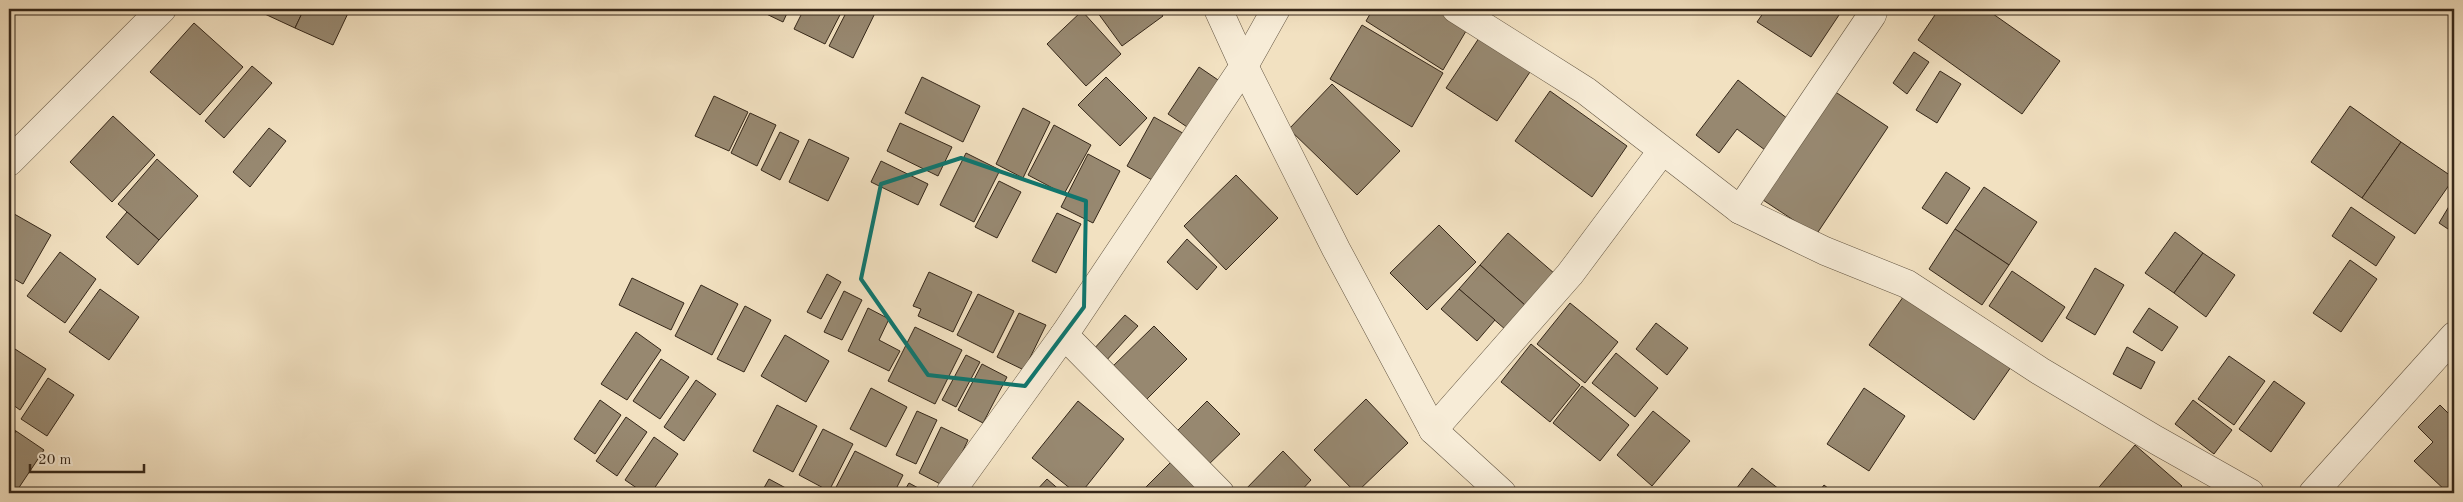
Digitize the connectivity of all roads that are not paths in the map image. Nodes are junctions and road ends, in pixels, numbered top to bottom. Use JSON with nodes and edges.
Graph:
{"nodes":[{"id":1,"x":162,"y":9,"type":"edge"},
{"id":2,"x":1218,"y":9,"type":"edge"},
{"id":3,"x":1276,"y":9,"type":"edge"},
{"id":4,"x":1456,"y":9,"type":"edge"},
{"id":5,"x":1874,"y":9,"type":"edge"},
{"id":6,"x":1244,"y":66,"type":"junction"},
{"id":7,"x":1662,"y":151,"type":"junction"},
{"id":8,"x":9,"y":162,"type":"edge"},
{"id":9,"x":1740,"y":210,"type":"junction"},
{"id":10,"x":1064,"y":335,"type":"junction"},
{"id":11,"x":2454,"y":336,"type":"edge"},
{"id":12,"x":1433,"y":430,"type":"junction"},
{"id":13,"x":950,"y":493,"type":"edge"},
{"id":14,"x":1220,"y":493,"type":"edge"},
{"id":15,"x":1502,"y":493,"type":"edge"},
{"id":16,"x":2250,"y":493,"type":"edge"},
{"id":17,"x":2313,"y":493,"type":"edge"}],
"edges":[{"from":1,"to":8,"type":"street"},
{"from":2,"to":6,"type":"street"},
{"from":3,"to":6,"type":"street"},
{"from":4,"to":7,"type":"street"},
{"from":5,"to":9,"type":"street"},
{"from":6,"to":10,"type":"street"},
{"from":6,"to":12,"type":"street"},
{"from":7,"to":9,"type":"street"},
{"from":7,"to":12,"type":"street"},
{"from":9,"to":16,"type":"street"},
{"from":10,"to":13,"type":"street"},
{"from":10,"to":14,"type":"street"},
{"from":11,"to":17,"type":"street"},
{"from":12,"to":15,"type":"street"}]}
